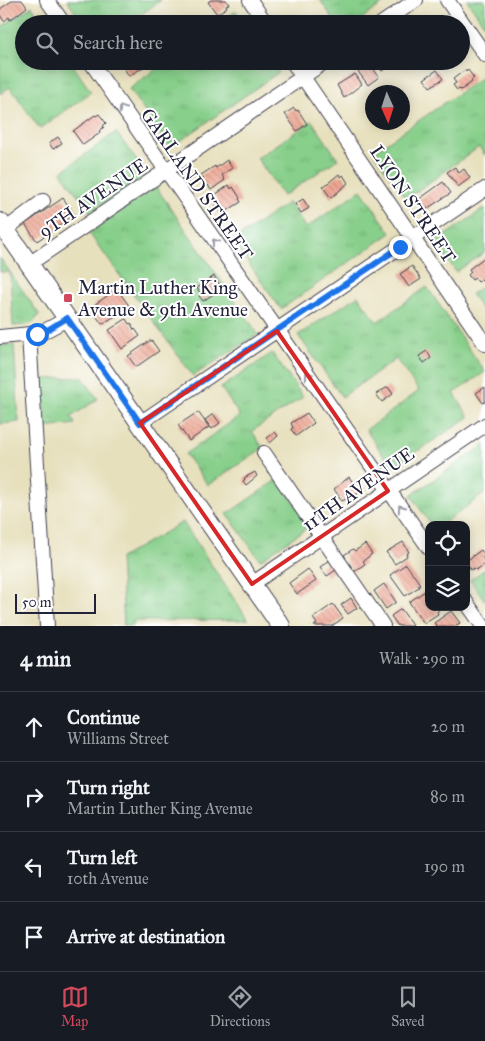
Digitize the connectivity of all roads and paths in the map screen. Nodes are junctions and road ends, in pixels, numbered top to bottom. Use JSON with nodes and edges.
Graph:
{"nodes":[{"id":1,"x":47,"y":0,"type":"edge"},
{"id":2,"x":250,"y":0,"type":"edge"},
{"id":3,"x":416,"y":0,"type":"edge"},
{"id":4,"x":447,"y":0,"type":"edge"},
{"id":5,"x":58,"y":15,"type":"edge"},
{"id":6,"x":260,"y":15,"type":"edge"},
{"id":7,"x":394,"y":15,"type":"edge"},
{"id":8,"x":457,"y":15,"type":"edge"},
{"id":9,"x":470,"y":33,"type":"edge"},
{"id":10,"x":485,"y":55,"type":"edge"},
{"id":11,"x":96,"y":70,"type":"edge"},
{"id":12,"x":298,"y":70,"type":"edge"},
{"id":13,"x":313,"y":70,"type":"edge"},
{"id":14,"x":303,"y":77,"type":"junction"},
{"id":15,"x":165,"y":171,"type":"junction"},
{"id":16,"x":485,"y":190,"type":"edge"},
{"id":17,"x":43,"y":201,"type":"dead end"},
{"id":18,"x":2,"y":226,"type":"edge"},
{"id":19,"x":413,"y":238,"type":"junction"},
{"id":20,"x":29,"y":264,"type":"junction"},
{"id":21,"x":67,"y":318,"type":"junction"},
{"id":22,"x":276,"y":331,"type":"junction"},
{"id":23,"x":28,"y":334,"type":"junction"},
{"id":24,"x":0,"y":337,"type":"edge"},
{"id":25,"x":485,"y":344,"type":"edge"},
{"id":26,"x":140,"y":423,"type":"junction"},
{"id":27,"x":485,"y":425,"type":"edge"},
{"id":28,"x":264,"y":453,"type":"dead end"},
{"id":29,"x":388,"y":491,"type":"junction"},
{"id":30,"x":322,"y":536,"type":"junction"},
{"id":31,"x":425,"y":542,"type":"edge"},
{"id":32,"x":252,"y":584,"type":"junction"},
{"id":33,"x":470,"y":608,"type":"edge"},
{"id":34,"x":277,"y":625,"type":"edge"},
{"id":35,"x":46,"y":626,"type":"edge"},
{"id":36,"x":383,"y":626,"type":"edge"},
{"id":37,"x":483,"y":626,"type":"edge"}],
"edges":[{"from":1,"to":5,"type":"street"},
{"from":2,"to":6,"type":"street"},
{"from":3,"to":7,"type":"street"},
{"from":4,"to":8,"type":"street"},
{"from":9,"to":10,"type":"street"},
{"from":15,"to":11,"type":"street","name":"GARLAND STREET","one_way":true},
{"from":12,"to":14,"type":"street","name":"LYON STREET"},
{"from":13,"to":14,"type":"street","name":"9TH AVENUE"},
{"from":14,"to":15,"type":"street","name":"9TH AVENUE"},
{"from":14,"to":19,"type":"street","name":"LYON STREET"},
{"from":15,"to":20,"type":"street","name":"9TH AVENUE"},
{"from":22,"to":15,"type":"street","name":"GARLAND STREET","one_way":true},
{"from":16,"to":19,"type":"street"},
{"from":17,"to":18,"type":"street"},
{"from":18,"to":20,"type":"main road"},
{"from":19,"to":22,"type":"street"},
{"from":19,"to":25,"type":"street","name":"LYON STREET"},
{"from":20,"to":21,"type":"main road"},
{"from":21,"to":23,"type":"street"},
{"from":21,"to":26,"type":"main road"},
{"from":22,"to":26,"type":"street"},
{"from":29,"to":22,"type":"street","name":"GARLAND STREET","one_way":true},
{"from":23,"to":24,"type":"street"},
{"from":23,"to":35,"type":"street"},
{"from":26,"to":32,"type":"main road"},
{"from":27,"to":29,"type":"street","name":"11TH AVENUE"},
{"from":28,"to":30,"type":"street"},
{"from":29,"to":30,"type":"street","name":"11TH AVENUE"},
{"from":31,"to":29,"type":"street","name":"GARLAND STREET","one_way":true},
{"from":30,"to":32,"type":"street","name":"11TH AVENUE"},
{"from":30,"to":36,"type":"street"},
{"from":32,"to":34,"type":"main road"},
{"from":33,"to":37,"type":"street"}]}
